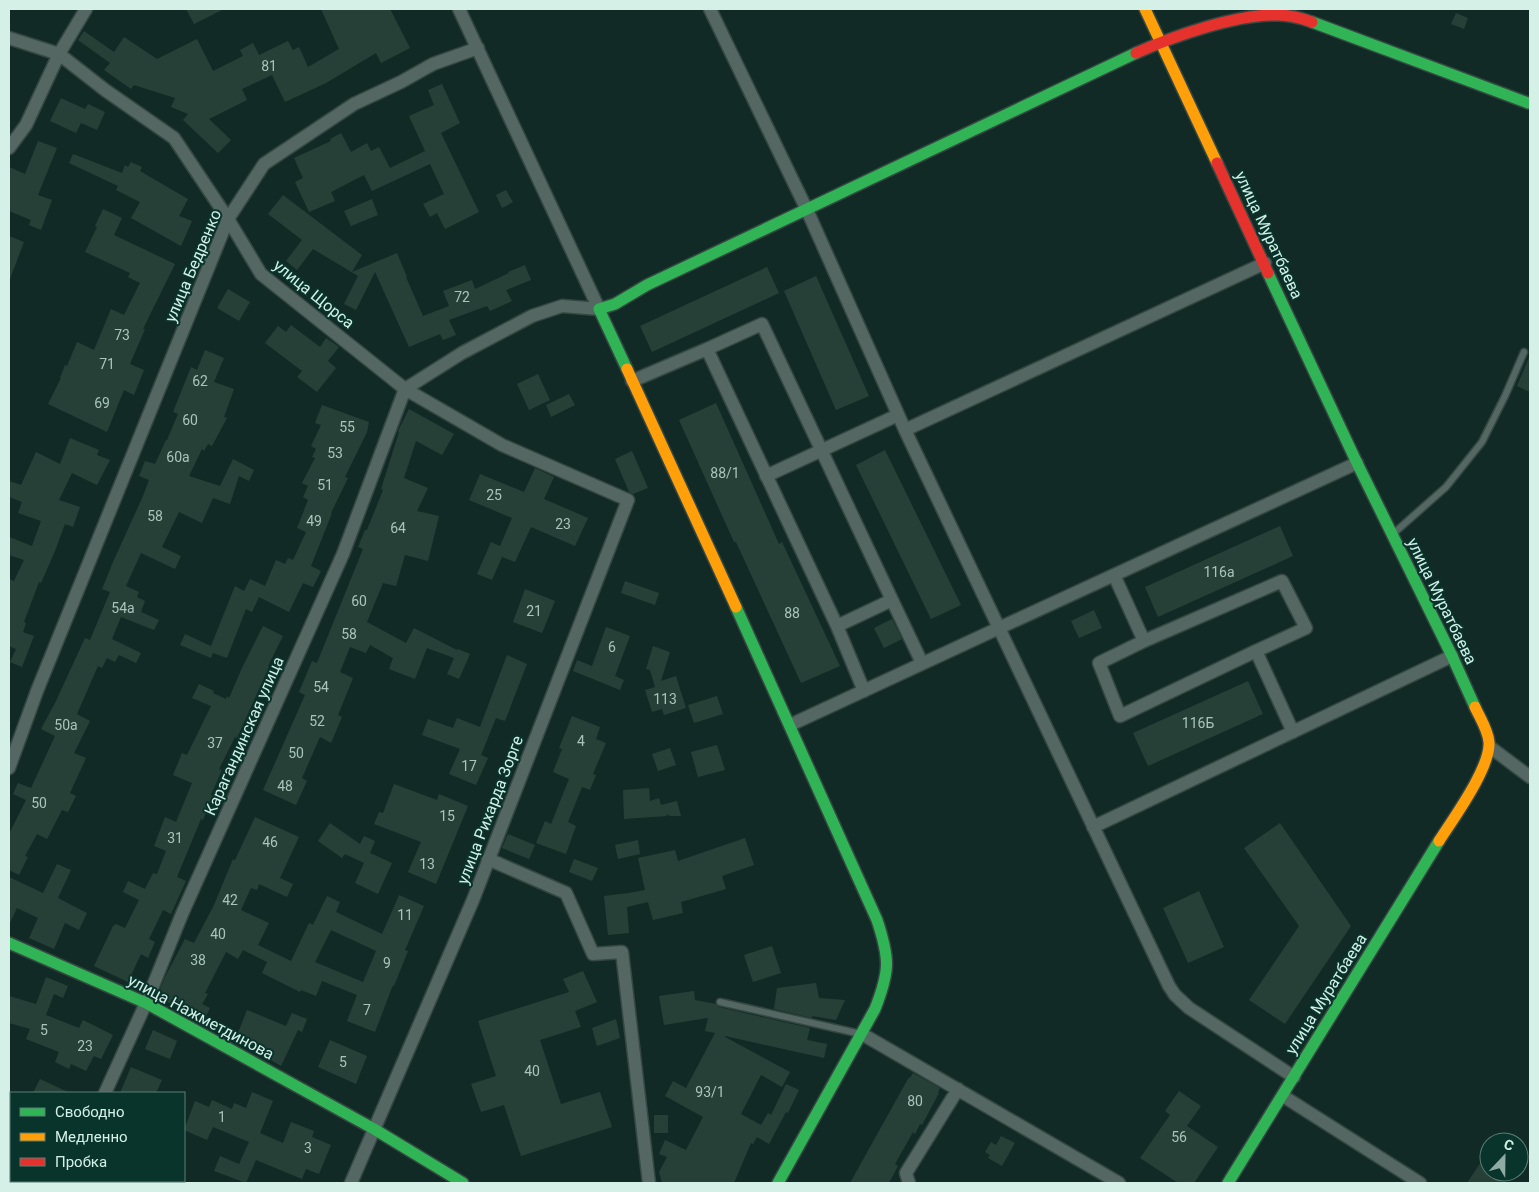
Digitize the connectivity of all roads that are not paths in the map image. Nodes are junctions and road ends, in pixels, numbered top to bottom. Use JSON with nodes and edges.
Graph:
{"nodes":[{"id":1,"x":86,"y":9,"type":"edge"},
{"id":2,"x":459,"y":9,"type":"edge"},
{"id":3,"x":710,"y":9,"type":"edge"},
{"id":4,"x":1145,"y":9,"type":"edge"},
{"id":5,"x":1275,"y":12,"type":"edge"},
{"id":6,"x":9,"y":38,"type":"edge"},
{"id":7,"x":1160,"y":42,"type":"junction"},
{"id":8,"x":478,"y":48,"type":"junction"},
{"id":9,"x":60,"y":54,"type":"junction"},
{"id":10,"x":1530,"y":101,"type":"edge"},
{"id":11,"x":9,"y":148,"type":"edge"},
{"id":12,"x":807,"y":210,"type":"junction"},
{"id":13,"x":228,"y":219,"type":"junction"},
{"id":14,"x":1265,"y":263,"type":"junction"},
{"id":15,"x":599,"y":309,"type":"junction"},
{"id":16,"x":707,"y":349,"type":"junction"},
{"id":17,"x":1524,"y":352,"type":"dead end"},
{"id":18,"x":632,"y":381,"type":"junction"},
{"id":19,"x":405,"y":389,"type":"junction"},
{"id":20,"x":898,"y":415,"type":"junction"},
{"id":21,"x":905,"y":430,"type":"junction"},
{"id":22,"x":822,"y":450,"type":"junction"},
{"id":23,"x":1357,"y":463,"type":"junction"},
{"id":24,"x":766,"y":476,"type":"junction"},
{"id":25,"x":628,"y":500,"type":"joint"},
{"id":26,"x":1392,"y":534,"type":"junction"},
{"id":27,"x":1114,"y":574,"type":"junction"},
{"id":28,"x":892,"y":600,"type":"junction"},
{"id":29,"x":837,"y":626,"type":"junction"},
{"id":30,"x":999,"y":628,"type":"junction"},
{"id":31,"x":1144,"y":641,"type":"junction"},
{"id":32,"x":1256,"y":651,"type":"junction"},
{"id":33,"x":1452,"y":656,"type":"junction"},
{"id":34,"x":922,"y":663,"type":"junction"},
{"id":35,"x":864,"y":691,"type":"junction"},
{"id":36,"x":790,"y":725,"type":"junction"},
{"id":37,"x":1293,"y":732,"type":"junction"},
{"id":38,"x":1490,"y":747,"type":"junction"},
{"id":39,"x":9,"y":768,"type":"edge"},
{"id":40,"x":1530,"y":777,"type":"edge"},
{"id":41,"x":1093,"y":826,"type":"junction"},
{"id":42,"x":488,"y":859,"type":"junction"},
{"id":43,"x":9,"y":944,"type":"edge"},
{"id":44,"x":720,"y":1002,"type":"dead end"},
{"id":45,"x":146,"y":1003,"type":"junction"},
{"id":46,"x":862,"y":1034,"type":"junction"},
{"id":47,"x":1294,"y":1077,"type":"junction"},
{"id":48,"x":958,"y":1089,"type":"junction"},
{"id":49,"x":105,"y":1092,"type":"edge"},
{"id":50,"x":1283,"y":1096,"type":"junction"},
{"id":51,"x":374,"y":1128,"type":"junction"},
{"id":52,"x":351,"y":1183,"type":"edge"},
{"id":53,"x":463,"y":1183,"type":"edge"},
{"id":54,"x":649,"y":1183,"type":"edge"},
{"id":55,"x":778,"y":1183,"type":"edge"},
{"id":56,"x":909,"y":1183,"type":"edge"},
{"id":57,"x":1119,"y":1183,"type":"edge"},
{"id":58,"x":1228,"y":1183,"type":"edge"},
{"id":59,"x":1420,"y":1183,"type":"edge"}],
"edges":[{"from":1,"to":9,"type":"street"},
{"from":2,"to":8,"type":"street"},
{"from":3,"to":12,"type":"street"},
{"from":4,"to":7,"type":"street","name":"улица Муратбаева"},
{"from":5,"to":7,"type":"street"},
{"from":5,"to":10,"type":"street"},
{"from":6,"to":9,"type":"street","name":"улица Щорса"},
{"from":7,"to":12,"type":"street"},
{"from":7,"to":14,"type":"street","name":"улица Муратбаева"},
{"from":8,"to":13,"type":"street","name":"улица Бедренко"},
{"from":8,"to":15,"type":"street"},
{"from":9,"to":11,"type":"street"},
{"from":9,"to":13,"type":"street","name":"улица Щорса"},
{"from":12,"to":15,"type":"street"},
{"from":12,"to":20,"type":"street"},
{"from":13,"to":19,"type":"street","name":"улица Щорса"},
{"from":13,"to":39,"type":"street","name":"улица Бедренко"},
{"from":14,"to":21,"type":"street"},
{"from":14,"to":23,"type":"street","name":"улица Муратбаева"},
{"from":15,"to":18,"type":"street"},
{"from":15,"to":19,"type":"street"},
{"from":16,"to":18,"type":"street"},
{"from":16,"to":22,"type":"street"},
{"from":16,"to":24,"type":"street"},
{"from":17,"to":26,"type":"lane"},
{"from":18,"to":36,"type":"street"},
{"from":19,"to":25,"type":"street","name":"улица Щорса"},
{"from":19,"to":45,"type":"street","name":"Карагандинская улица"},
{"from":20,"to":21,"type":"street"},
{"from":20,"to":22,"type":"street"},
{"from":21,"to":30,"type":"street"},
{"from":22,"to":24,"type":"street"},
{"from":22,"to":28,"type":"street"},
{"from":23,"to":26,"type":"street","name":"улица Муратбаева"},
{"from":23,"to":27,"type":"street"},
{"from":24,"to":29,"type":"street"},
{"from":25,"to":42,"type":"street","name":"улица Рихарда Зорге"},
{"from":26,"to":33,"type":"street","name":"улица Муратбаева"},
{"from":27,"to":30,"type":"street"},
{"from":27,"to":31,"type":"street"},
{"from":28,"to":29,"type":"street"},
{"from":28,"to":34,"type":"street"},
{"from":29,"to":35,"type":"street"},
{"from":30,"to":34,"type":"street"},
{"from":30,"to":41,"type":"street"},
{"from":31,"to":32,"type":"street"},
{"from":31,"to":32,"type":"street"},
{"from":32,"to":37,"type":"street"},
{"from":33,"to":37,"type":"street"},
{"from":33,"to":38,"type":"street","name":"улица Муратбаева"},
{"from":34,"to":35,"type":"street"},
{"from":35,"to":36,"type":"street"},
{"from":36,"to":46,"type":"street"},
{"from":37,"to":41,"type":"street"},
{"from":38,"to":40,"type":"street"},
{"from":38,"to":47,"type":"street","name":"улица Муратбаева"},
{"from":41,"to":47,"type":"street"},
{"from":42,"to":51,"type":"street","name":"улица Рихарда Зорге"},
{"from":42,"to":54,"type":"street"},
{"from":43,"to":45,"type":"street","name":"улица Нажметдинова"},
{"from":44,"to":46,"type":"lane"},
{"from":45,"to":49,"type":"street","name":"Карагандинская улица"},
{"from":45,"to":51,"type":"street","name":"улица Нажметдинова"},
{"from":46,"to":48,"type":"street"},
{"from":46,"to":55,"type":"street"},
{"from":47,"to":50,"type":"street","name":"улица Муратбаева"},
{"from":48,"to":56,"type":"street"},
{"from":48,"to":57,"type":"street"},
{"from":50,"to":58,"type":"street","name":"улица Муратбаева"},
{"from":50,"to":59,"type":"street"},
{"from":51,"to":52,"type":"street","name":"улица Рихарда Зорге"},
{"from":51,"to":53,"type":"street","name":"улица Нажметдинова"}]}
